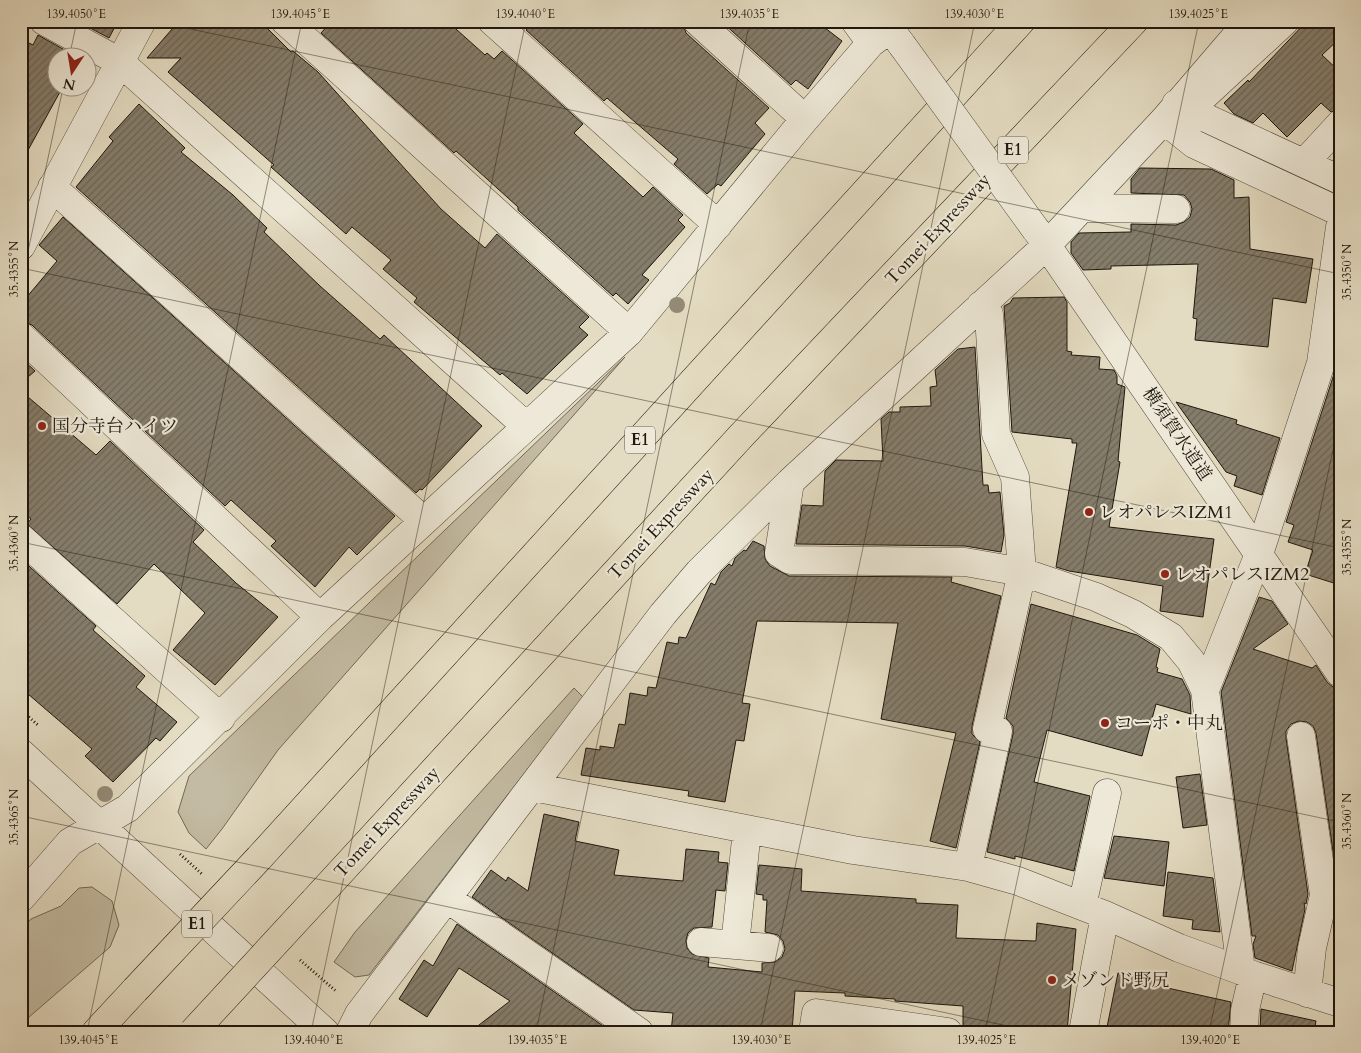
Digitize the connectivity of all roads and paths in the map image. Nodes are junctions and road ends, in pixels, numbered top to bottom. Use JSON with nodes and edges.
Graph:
{"nodes":[{"id":1,"x":44,"y":21,"type":"edge"},
{"id":2,"x":142,"y":21,"type":"edge"},
{"id":3,"x":285,"y":21,"type":"edge"},
{"id":4,"x":492,"y":21,"type":"edge"},
{"id":5,"x":697,"y":21,"type":"edge"},
{"id":6,"x":855,"y":21,"type":"edge"},
{"id":7,"x":1021,"y":21,"type":"edge"},
{"id":8,"x":1134,"y":21,"type":"edge"},
{"id":9,"x":1154,"y":21,"type":"edge"},
{"id":10,"x":1249,"y":21,"type":"edge"},
{"id":11,"x":1285,"y":21,"type":"edge"},
{"id":12,"x":870,"y":43,"type":"junction"},
{"id":13,"x":120,"y":62,"type":"junction"},
{"id":14,"x":1170,"y":112,"type":"junction"},
{"id":15,"x":805,"y":119,"type":"junction"},
{"id":16,"x":1340,"y":124,"type":"edge"},
{"id":17,"x":1305,"y":162,"type":"junction"},
{"id":18,"x":1340,"y":180,"type":"edge"},
{"id":19,"x":52,"y":187,"type":"junction"},
{"id":20,"x":1084,"y":208,"type":"junction"},
{"id":21,"x":1176,"y":209,"type":"dead end"},
{"id":22,"x":1340,"y":212,"type":"edge"},
{"id":23,"x":718,"y":225,"type":"junction"},
{"id":24,"x":1340,"y":227,"type":"edge"},
{"id":25,"x":1042,"y":238,"type":"junction"},
{"id":26,"x":21,"y":246,"type":"edge"},
{"id":27,"x":891,"y":279,"type":"junction"},
{"id":28,"x":982,"y":305,"type":"junction"},
{"id":29,"x":629,"y":332,"type":"junction"},
{"id":30,"x":21,"y":336,"type":"edge"},
{"id":31,"x":526,"y":426,"type":"junction"},
{"id":32,"x":790,"y":482,"type":"junction"},
{"id":33,"x":424,"y":521,"type":"junction"},
{"id":34,"x":21,"y":538,"type":"edge"},
{"id":35,"x":1259,"y":554,"type":"junction"},
{"id":36,"x":1022,"y":572,"type":"junction"},
{"id":37,"x":320,"y":617,"type":"junction"},
{"id":38,"x":1340,"y":673,"type":"edge"},
{"id":39,"x":1204,"y":690,"type":"junction"},
{"id":40,"x":221,"y":718,"type":"junction"},
{"id":41,"x":1302,"y":736,"type":"dead end"},
{"id":42,"x":23,"y":758,"type":"edge"},
{"id":43,"x":533,"y":787,"type":"junction"},
{"id":44,"x":1107,"y":793,"type":"dead end"},
{"id":45,"x":102,"y":829,"type":"junction"},
{"id":46,"x":747,"y":830,"type":"junction"},
{"id":47,"x":968,"y":866,"type":"junction"},
{"id":48,"x":21,"y":898,"type":"edge"},
{"id":49,"x":448,"y":898,"type":"junction"},
{"id":50,"x":1093,"y":910,"type":"junction"},
{"id":51,"x":702,"y":942,"type":"dead end"},
{"id":52,"x":736,"y":945,"type":"junction"},
{"id":53,"x":769,"y":948,"type":"dead end"},
{"id":54,"x":1247,"y":972,"type":"junction"},
{"id":55,"x":1307,"y":993,"type":"junction"},
{"id":56,"x":1340,"y":1003,"type":"edge"},
{"id":57,"x":96,"y":1032,"type":"edge"},
{"id":58,"x":193,"y":1032,"type":"edge"},
{"id":59,"x":325,"y":1032,"type":"edge"},
{"id":60,"x":350,"y":1032,"type":"edge"},
{"id":61,"x":639,"y":1032,"type":"edge"},
{"id":62,"x":813,"y":1032,"type":"edge"},
{"id":63,"x":948,"y":1032,"type":"edge"},
{"id":64,"x":1083,"y":1032,"type":"edge"},
{"id":65,"x":1244,"y":1032,"type":"edge"}],
"edges":[{"from":1,"to":13,"type":"street"},
{"from":2,"to":13,"type":"street"},
{"from":3,"to":29,"type":"street"},
{"from":4,"to":23,"type":"street"},
{"from":5,"to":15,"type":"street"},
{"from":6,"to":12,"type":"street"},
{"from":7,"to":57,"type":"highway","number":"E1","bridge":true},
{"from":8,"to":27,"type":"highway","name":"Tomei Expressway","number":"E1"},
{"from":9,"to":27,"type":"highway"},
{"from":10,"to":14,"type":"street"},
{"from":11,"to":14,"type":"street"},
{"from":12,"to":15,"type":"street"},
{"from":12,"to":25,"type":"street","name":"横須賀水道道","bridge":true},
{"from":13,"to":19,"type":"street"},
{"from":13,"to":31,"type":"street"},
{"from":14,"to":17,"type":"street"},
{"from":14,"to":20,"type":"street"},
{"from":14,"to":22,"type":"street"},
{"from":15,"to":23,"type":"street"},
{"from":16,"to":17,"type":"street"},
{"from":17,"to":18,"type":"street"},
{"from":19,"to":26,"type":"street"},
{"from":19,"to":33,"type":"street"},
{"from":20,"to":21,"type":"street"},
{"from":20,"to":25,"type":"street"},
{"from":23,"to":29,"type":"street"},
{"from":24,"to":35,"type":"street"},
{"from":25,"to":28,"type":"street"},
{"from":25,"to":35,"type":"street","name":"横須賀水道道"},
{"from":27,"to":58,"type":"highway","name":"Tomei Expressway","number":"E1","bridge":true},
{"from":28,"to":32,"type":"street"},
{"from":28,"to":36,"type":"street"},
{"from":29,"to":31,"type":"street"},
{"from":30,"to":37,"type":"street"},
{"from":31,"to":33,"type":"street"},
{"from":32,"to":36,"type":"street"},
{"from":32,"to":43,"type":"street"},
{"from":33,"to":37,"type":"street"},
{"from":34,"to":40,"type":"street"},
{"from":35,"to":38,"type":"street","name":"横須賀水道道"},
{"from":35,"to":39,"type":"street"},
{"from":36,"to":39,"type":"street"},
{"from":36,"to":47,"type":"street"},
{"from":37,"to":40,"type":"street"},
{"from":39,"to":54,"type":"street"},
{"from":40,"to":45,"type":"street"},
{"from":41,"to":55,"type":"street"},
{"from":42,"to":45,"type":"street"},
{"from":43,"to":46,"type":"street"},
{"from":43,"to":49,"type":"street"},
{"from":44,"to":50,"type":"street"},
{"from":45,"to":48,"type":"street"},
{"from":45,"to":59,"type":"street"},
{"from":46,"to":47,"type":"street"},
{"from":46,"to":52,"type":"street"},
{"from":47,"to":50,"type":"street"},
{"from":49,"to":60,"type":"street"},
{"from":49,"to":61,"type":"street"},
{"from":50,"to":54,"type":"street"},
{"from":50,"to":64,"type":"street"},
{"from":51,"to":52,"type":"street"},
{"from":52,"to":53,"type":"street"},
{"from":54,"to":55,"type":"street"},
{"from":54,"to":65,"type":"street"},
{"from":55,"to":56,"type":"street"},
{"from":62,"to":63,"type":"street"}]}
